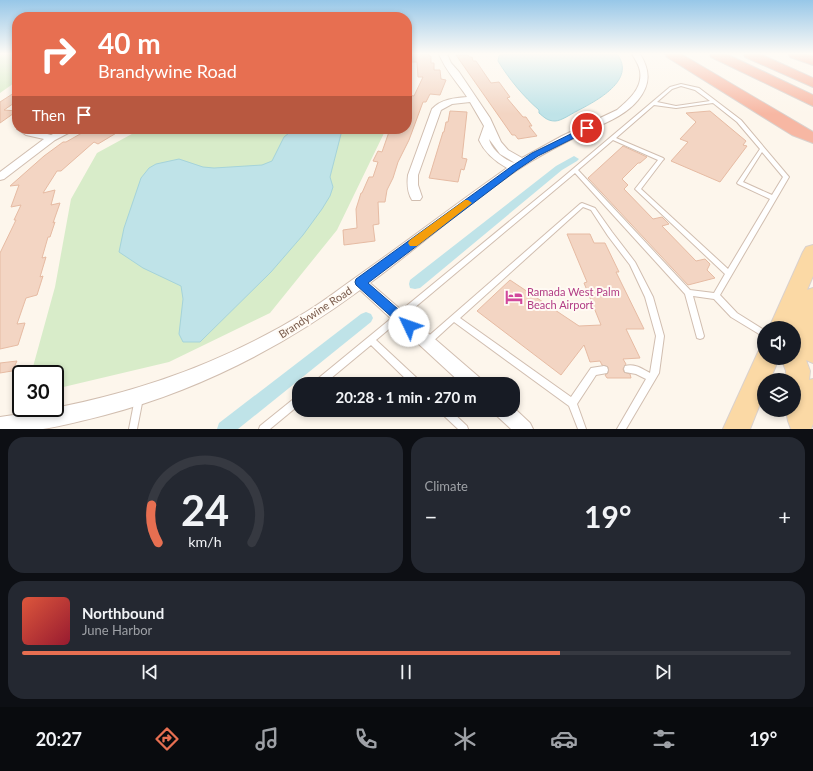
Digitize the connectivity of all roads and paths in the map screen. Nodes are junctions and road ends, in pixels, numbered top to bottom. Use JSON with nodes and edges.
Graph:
{"nodes":[{"id":1,"x":456,"y":74,"type":"edge"},
{"id":2,"x":644,"y":74,"type":"edge"},
{"id":3,"x":706,"y":74,"type":"edge"},
{"id":4,"x":757,"y":74,"type":"edge"},
{"id":5,"x":793,"y":74,"type":"edge"},
{"id":6,"x":813,"y":83,"type":"edge"},
{"id":7,"x":473,"y":99,"type":"junction"},
{"id":8,"x":813,"y":101,"type":"edge"},
{"id":9,"x":714,"y":102,"type":"junction"},
{"id":10,"x":654,"y":103,"type":"junction"},
{"id":11,"x":34,"y":134,"type":"edge"},
{"id":12,"x":60,"y":134,"type":"edge"},
{"id":13,"x":806,"y":134,"type":"edge"},
{"id":14,"x":52,"y":138,"type":"junction"},
{"id":15,"x":612,"y":138,"type":"junction"},
{"id":16,"x":813,"y":144,"type":"edge"},
{"id":17,"x":762,"y":149,"type":"junction"},
{"id":18,"x":519,"y":165,"type":"junction"},
{"id":19,"x":574,"y":170,"type":"junction"},
{"id":20,"x":0,"y":177,"type":"edge"},
{"id":21,"x":416,"y":197,"type":"dead end"},
{"id":22,"x":773,"y":198,"type":"junction"},
{"id":23,"x":813,"y":252,"type":"edge"},
{"id":24,"x":729,"y":274,"type":"junction"},
{"id":25,"x":360,"y":282,"type":"junction"},
{"id":26,"x":688,"y":293,"type":"junction"},
{"id":27,"x":716,"y":296,"type":"junction"},
{"id":28,"x":813,"y":296,"type":"edge"},
{"id":29,"x":399,"y":317,"type":"junction"},
{"id":30,"x":454,"y":318,"type":"junction"},
{"id":31,"x":783,"y":321,"type":"edge"},
{"id":32,"x":757,"y":330,"type":"edge"},
{"id":33,"x":700,"y":336,"type":"dead end"},
{"id":34,"x":371,"y":340,"type":"junction"},
{"id":35,"x":427,"y":342,"type":"junction"},
{"id":36,"x":813,"y":352,"type":"edge"},
{"id":37,"x":764,"y":365,"type":"edge"},
{"id":38,"x":796,"y":365,"type":"edge"},
{"id":39,"x":628,"y":369,"type":"dead end"},
{"id":40,"x":604,"y":370,"type":"dead end"},
{"id":41,"x":326,"y":377,"type":"edge"},
{"id":42,"x":410,"y":377,"type":"edge"},
{"id":43,"x":466,"y":377,"type":"edge"},
{"id":44,"x":652,"y":378,"type":"junction"},
{"id":45,"x":813,"y":393,"type":"edge"},
{"id":46,"x":140,"y":396,"type":"junction"},
{"id":47,"x":572,"y":403,"type":"junction"},
{"id":48,"x":292,"y":406,"type":"edge"},
{"id":49,"x":451,"y":417,"type":"edge"},
{"id":50,"x":511,"y":417,"type":"edge"},
{"id":51,"x":800,"y":425,"type":"edge"},
{"id":52,"x":0,"y":426,"type":"edge"},
{"id":53,"x":132,"y":429,"type":"edge"},
{"id":54,"x":263,"y":429,"type":"edge"},
{"id":55,"x":464,"y":429,"type":"edge"},
{"id":56,"x":524,"y":429,"type":"edge"},
{"id":57,"x":582,"y":429,"type":"edge"},
{"id":58,"x":621,"y":429,"type":"edge"},
{"id":59,"x":736,"y":429,"type":"edge"}],
"edges":[{"from":1,"to":7,"type":"street"},
{"from":2,"to":18,"type":"street","name":"Brandywine Road"},
{"from":3,"to":13,"type":"highway"},
{"from":4,"to":8,"type":"highway"},
{"from":5,"to":6,"type":"highway"},
{"from":7,"to":18,"type":"street"},
{"from":7,"to":21,"type":"street"},
{"from":9,"to":10,"type":"lane"},
{"from":9,"to":10,"type":"lane"},
{"from":9,"to":17,"type":"lane"},
{"from":10,"to":15,"type":"lane"},
{"from":11,"to":14,"type":"street"},
{"from":12,"to":14,"type":"street"},
{"from":13,"to":16,"type":"highway"},
{"from":14,"to":20,"type":"street"},
{"from":15,"to":19,"type":"lane"},
{"from":15,"to":24,"type":"lane"},
{"from":17,"to":22,"type":"lane"},
{"from":17,"to":22,"type":"lane"},
{"from":18,"to":25,"type":"street","name":"Brandywine Road"},
{"from":19,"to":26,"type":"lane"},
{"from":19,"to":29,"type":"lane"},
{"from":22,"to":24,"type":"lane"},
{"from":23,"to":31,"type":"main road"},
{"from":24,"to":27,"type":"lane"},
{"from":25,"to":29,"type":"street"},
{"from":25,"to":46,"type":"street","name":"Brandywine Road"},
{"from":26,"to":27,"type":"lane"},
{"from":26,"to":33,"type":"lane"},
{"from":27,"to":32,"type":"lane"},
{"from":28,"to":36,"type":"main road"},
{"from":29,"to":34,"type":"lane"},
{"from":29,"to":35,"type":"street"},
{"from":30,"to":35,"type":"lane"},
{"from":30,"to":44,"type":"lane"},
{"from":30,"to":47,"type":"lane"},
{"from":34,"to":41,"type":"lane"},
{"from":34,"to":42,"type":"lane"},
{"from":35,"to":43,"type":"street"},
{"from":37,"to":59,"type":"main road"},
{"from":38,"to":51,"type":"main road"},
{"from":39,"to":44,"type":"lane"},
{"from":40,"to":47,"type":"lane"},
{"from":44,"to":58,"type":"lane"},
{"from":45,"to":51,"type":"main road"},
{"from":46,"to":52,"type":"street","name":"Brandywine Road"},
{"from":46,"to":53,"type":"lane"},
{"from":47,"to":57,"type":"lane"},
{"from":48,"to":54,"type":"lane"},
{"from":49,"to":55,"type":"lane"},
{"from":50,"to":56,"type":"street"}]}
